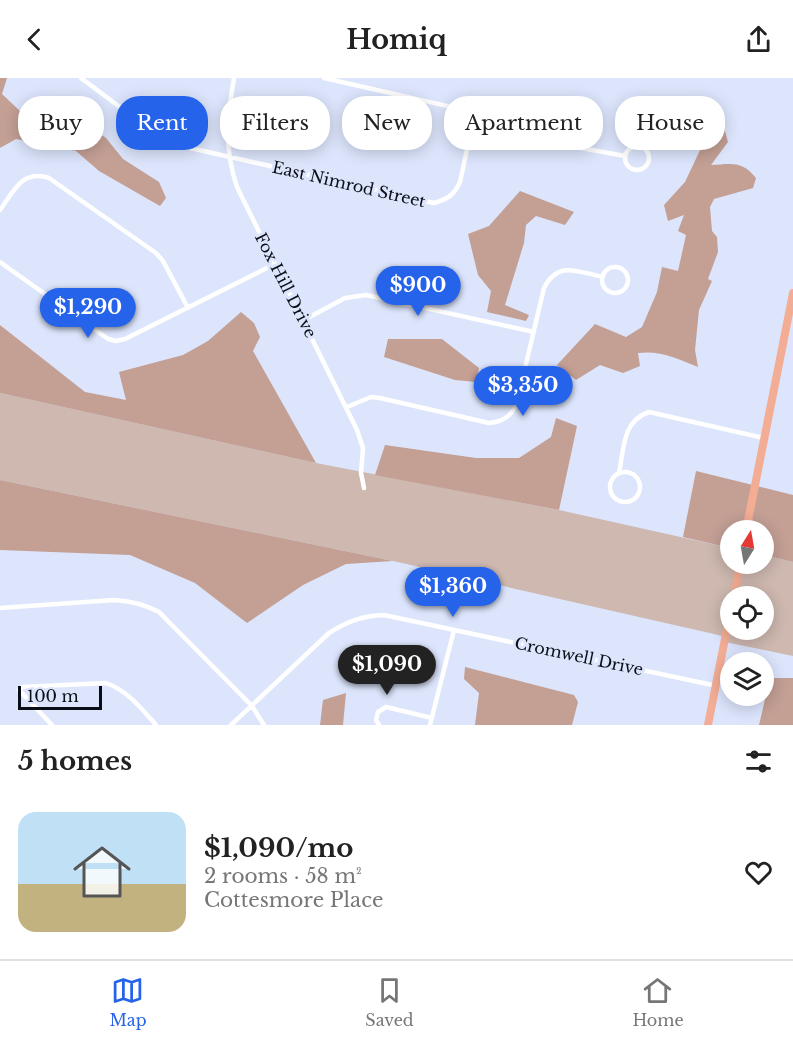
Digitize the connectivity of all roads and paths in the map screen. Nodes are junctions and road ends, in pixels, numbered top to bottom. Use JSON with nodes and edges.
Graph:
{"nodes":[{"id":1,"x":81,"y":78,"type":"edge"},
{"id":2,"x":234,"y":78,"type":"edge"},
{"id":3,"x":324,"y":78,"type":"edge"},
{"id":4,"x":444,"y":105,"type":"edge"},
{"id":5,"x":467,"y":150,"type":"edge"},
{"id":6,"x":588,"y":150,"type":"edge"},
{"id":7,"x":625,"y":156,"type":"junction"},
{"id":8,"x":230,"y":157,"type":"junction"},
{"id":9,"x":0,"y":210,"type":"edge"},
{"id":10,"x":0,"y":262,"type":"edge"},
{"id":11,"x":275,"y":264,"type":"junction"},
{"id":12,"x":603,"y":277,"type":"junction"},
{"id":13,"x":793,"y":294,"type":"edge"},
{"id":14,"x":188,"y":308,"type":"junction"},
{"id":15,"x":303,"y":320,"type":"junction"},
{"id":16,"x":534,"y":332,"type":"junction"},
{"id":17,"x":348,"y":407,"type":"junction"},
{"id":18,"x":764,"y":438,"type":"junction"},
{"id":19,"x":619,"y":473,"type":"junction"},
{"id":20,"x":364,"y":488,"type":"dead end"},
{"id":21,"x":748,"y":520,"type":"edge"},
{"id":22,"x":0,"y":608,"type":"edge"},
{"id":23,"x":454,"y":630,"type":"junction"},
{"id":24,"x":725,"y":640,"type":"edge"},
{"id":25,"x":717,"y":686,"type":"junction"},
{"id":26,"x":252,"y":706,"type":"junction"},
{"id":27,"x":432,"y":718,"type":"junction"},
{"id":28,"x":52,"y":725,"type":"edge"},
{"id":29,"x":156,"y":725,"type":"edge"},
{"id":30,"x":231,"y":725,"type":"edge"},
{"id":31,"x":264,"y":725,"type":"edge"},
{"id":32,"x":379,"y":725,"type":"edge"},
{"id":33,"x":430,"y":725,"type":"edge"},
{"id":34,"x":708,"y":725,"type":"edge"}],
"edges":[{"from":1,"to":8,"type":"street"},
{"from":2,"to":8,"type":"street","name":"Fox Hill Drive"},
{"from":3,"to":4,"type":"street"},
{"from":5,"to":8,"type":"street","name":"East Nimrod Street"},
{"from":6,"to":7,"type":"street"},
{"from":7,"to":7,"type":"street"},
{"from":8,"to":11,"type":"street","name":"Fox Hill Drive"},
{"from":9,"to":14,"type":"street"},
{"from":10,"to":14,"type":"street"},
{"from":11,"to":14,"type":"street"},
{"from":11,"to":15,"type":"street","name":"Fox Hill Drive"},
{"from":12,"to":12,"type":"street"},
{"from":12,"to":16,"type":"street"},
{"from":13,"to":18,"type":"main road"},
{"from":15,"to":16,"type":"street"},
{"from":15,"to":17,"type":"street","name":"Fox Hill Drive"},
{"from":16,"to":17,"type":"street"},
{"from":17,"to":20,"type":"street","name":"Fox Hill Drive"},
{"from":18,"to":19,"type":"street"},
{"from":18,"to":21,"type":"main road"},
{"from":19,"to":19,"type":"street"},
{"from":22,"to":26,"type":"street"},
{"from":23,"to":25,"type":"street","name":"Cromwell Drive"},
{"from":23,"to":26,"type":"street","name":"Cromwell Drive"},
{"from":23,"to":27,"type":"street"},
{"from":24,"to":25,"type":"main road"},
{"from":25,"to":34,"type":"main road"},
{"from":26,"to":30,"type":"street","name":"Cromwell Drive"},
{"from":26,"to":31,"type":"street"},
{"from":27,"to":32,"type":"street"},
{"from":27,"to":33,"type":"street"},
{"from":28,"to":29,"type":"street"}]}
